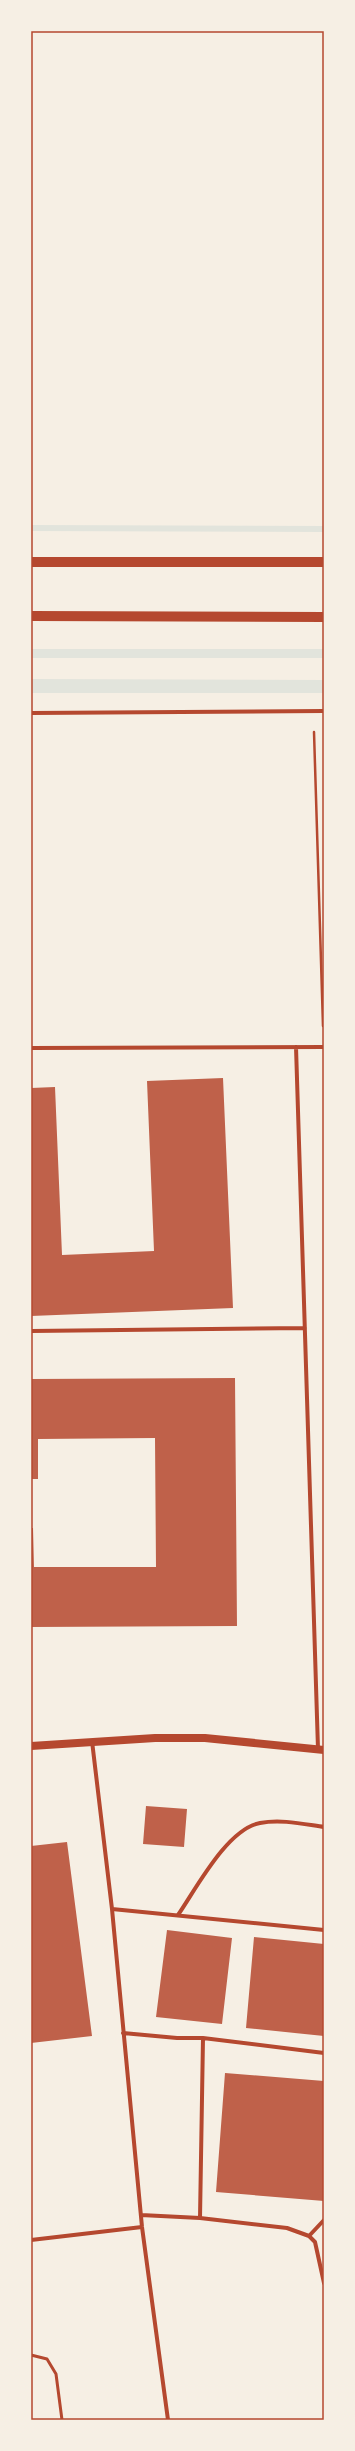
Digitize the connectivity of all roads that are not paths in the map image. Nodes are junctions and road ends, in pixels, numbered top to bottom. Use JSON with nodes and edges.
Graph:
{"nodes":[{"id":1,"x":31,"y":562,"type":"edge"},
{"id":2,"x":324,"y":562,"type":"edge"},
{"id":3,"x":31,"y":616,"type":"edge"},
{"id":4,"x":324,"y":616,"type":"edge"},
{"id":5,"x":324,"y":711,"type":"edge"},
{"id":6,"x":31,"y":713,"type":"edge"},
{"id":7,"x":296,"y":1047,"type":"junction"},
{"id":8,"x":324,"y":1047,"type":"edge"},
{"id":9,"x":31,"y":1048,"type":"edge"},
{"id":10,"x":305,"y":1328,"type":"junction"},
{"id":11,"x":31,"y":1331,"type":"edge"},
{"id":12,"x":92,"y":1741,"type":"junction"},
{"id":13,"x":31,"y":1746,"type":"edge"},
{"id":14,"x":321,"y":1749,"type":"edge"},
{"id":15,"x":324,"y":1826,"type":"edge"},
{"id":16,"x":112,"y":1910,"type":"junction"},
{"id":17,"x":178,"y":1915,"type":"junction"},
{"id":18,"x":324,"y":1930,"type":"edge"},
{"id":19,"x":123,"y":2033,"type":"junction"},
{"id":20,"x":203,"y":2038,"type":"junction"},
{"id":21,"x":324,"y":2053,"type":"edge"},
{"id":22,"x":141,"y":2215,"type":"junction"},
{"id":23,"x":200,"y":2218,"type":"junction"},
{"id":24,"x":324,"y":2220,"type":"edge"},
{"id":25,"x":142,"y":2227,"type":"junction"},
{"id":26,"x":309,"y":2236,"type":"junction"},
{"id":27,"x":31,"y":2240,"type":"edge"},
{"id":28,"x":324,"y":2283,"type":"edge"},
{"id":29,"x":31,"y":2355,"type":"edge"},
{"id":30,"x":62,"y":2420,"type":"edge"},
{"id":31,"x":168,"y":2420,"type":"edge"}],
"edges":[{"from":1,"to":2,"type":"main road"},
{"from":3,"to":4,"type":"main road"},
{"from":5,"to":6,"type":"street"},
{"from":7,"to":8,"type":"street"},
{"from":7,"to":9,"type":"street"},
{"from":7,"to":10,"type":"street"},
{"from":10,"to":11,"type":"street"},
{"from":10,"to":14,"type":"street"},
{"from":12,"to":13,"type":"main road"},
{"from":12,"to":14,"type":"main road"},
{"from":12,"to":16,"type":"street"},
{"from":15,"to":17,"type":"street"},
{"from":16,"to":17,"type":"street"},
{"from":16,"to":19,"type":"street"},
{"from":17,"to":18,"type":"street"},
{"from":19,"to":20,"type":"street"},
{"from":19,"to":22,"type":"street"},
{"from":20,"to":21,"type":"street"},
{"from":20,"to":23,"type":"street"},
{"from":22,"to":23,"type":"street"},
{"from":22,"to":25,"type":"street"},
{"from":23,"to":26,"type":"street"},
{"from":24,"to":26,"type":"street"},
{"from":25,"to":27,"type":"street"},
{"from":25,"to":31,"type":"street"},
{"from":26,"to":28,"type":"street"},
{"from":29,"to":30,"type":"lane"}]}
